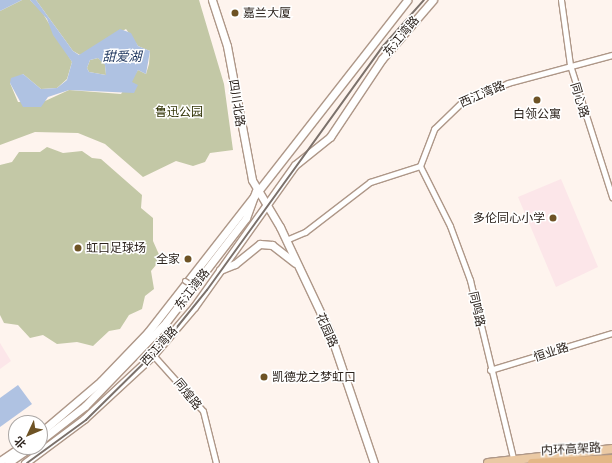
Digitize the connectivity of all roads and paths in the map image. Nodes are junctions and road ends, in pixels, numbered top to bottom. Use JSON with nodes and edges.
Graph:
{"nodes":[{"id":1,"x":212,"y":0,"type":"edge"},
{"id":2,"x":407,"y":0,"type":"edge"},
{"id":3,"x":433,"y":0,"type":"edge"},
{"id":4,"x":561,"y":0,"type":"edge"},
{"id":5,"x":612,"y":55,"type":"edge"},
{"id":6,"x":570,"y":65,"type":"junction"},
{"id":7,"x":420,"y":166,"type":"junction"},
{"id":8,"x":256,"y":189,"type":"junction"},
{"id":9,"x":612,"y":197,"type":"edge"},
{"id":10,"x":266,"y":203,"type":"junction"},
{"id":11,"x":286,"y":240,"type":"junction"},
{"id":12,"x":297,"y":264,"type":"junction"},
{"id":13,"x":220,"y":270,"type":"junction"},
{"id":14,"x":185,"y":281,"type":"dead end"},
{"id":15,"x":195,"y":287,"type":"dead end"},
{"id":16,"x":612,"y":333,"type":"edge"},
{"id":17,"x":153,"y":355,"type":"junction"},
{"id":18,"x":490,"y":370,"type":"junction"},
{"id":19,"x":48,"y":426,"type":"edge"},
{"id":20,"x":48,"y":434,"type":"edge"},
{"id":21,"x":612,"y":449,"type":"edge"},
{"id":22,"x":9,"y":455,"type":"edge"},
{"id":23,"x":20,"y":455,"type":"edge"},
{"id":24,"x":514,"y":458,"type":"junction"},
{"id":25,"x":612,"y":459,"type":"edge"},
{"id":26,"x":0,"y":461,"type":"edge"},
{"id":27,"x":8,"y":463,"type":"edge"},
{"id":28,"x":25,"y":463,"type":"edge"},
{"id":29,"x":216,"y":463,"type":"edge"},
{"id":30,"x":374,"y":463,"type":"edge"},
{"id":31,"x":488,"y":463,"type":"edge"},
{"id":32,"x":532,"y":463,"type":"edge"}],
"edges":[{"from":1,"to":8,"type":"main road","name":"四川北路"},
{"from":2,"to":8,"type":"main road","name":"东江湾路"},
{"from":3,"to":10,"type":"main road","name":"东江湾路"},
{"from":4,"to":6,"type":"street","name":"同心路"},
{"from":5,"to":6,"type":"street","name":"西江湾路"},
{"from":6,"to":7,"type":"street","name":"西江湾路"},
{"from":6,"to":9,"type":"street","name":"同心路"},
{"from":7,"to":11,"type":"street"},
{"from":7,"to":18,"type":"street","name":"同鸣路"},
{"from":8,"to":10,"type":"main road","name":"四川北路"},
{"from":8,"to":19,"type":"main road","name":"东江湾路"},
{"from":8,"to":20,"type":"main road","name":"东江湾路"},
{"from":10,"to":11,"type":"main road","name":"花园路"},
{"from":10,"to":13,"type":"main road","name":"西江湾路"},
{"from":11,"to":12,"type":"main road","name":"花园路"},
{"from":12,"to":13,"type":"main road"},
{"from":12,"to":30,"type":"main road","name":"花园路"},
{"from":13,"to":17,"type":"main road","name":"西江湾路"},
{"from":14,"to":15,"type":"street","bridge":true},
{"from":16,"to":18,"type":"street","name":"恒业路"},
{"from":17,"to":28,"type":"main road","name":"西江湾路"},
{"from":17,"to":29,"type":"street","name":"同煌路"},
{"from":18,"to":24,"type":"street","name":"同鸣路"},
{"from":21,"to":24,"type":"main road"},
{"from":22,"to":26,"type":"main road"},
{"from":23,"to":27,"type":"main road"},
{"from":24,"to":31,"type":"main road"},
{"from":25,"to":32,"type":"highway","name":"内环高架路"}]}
